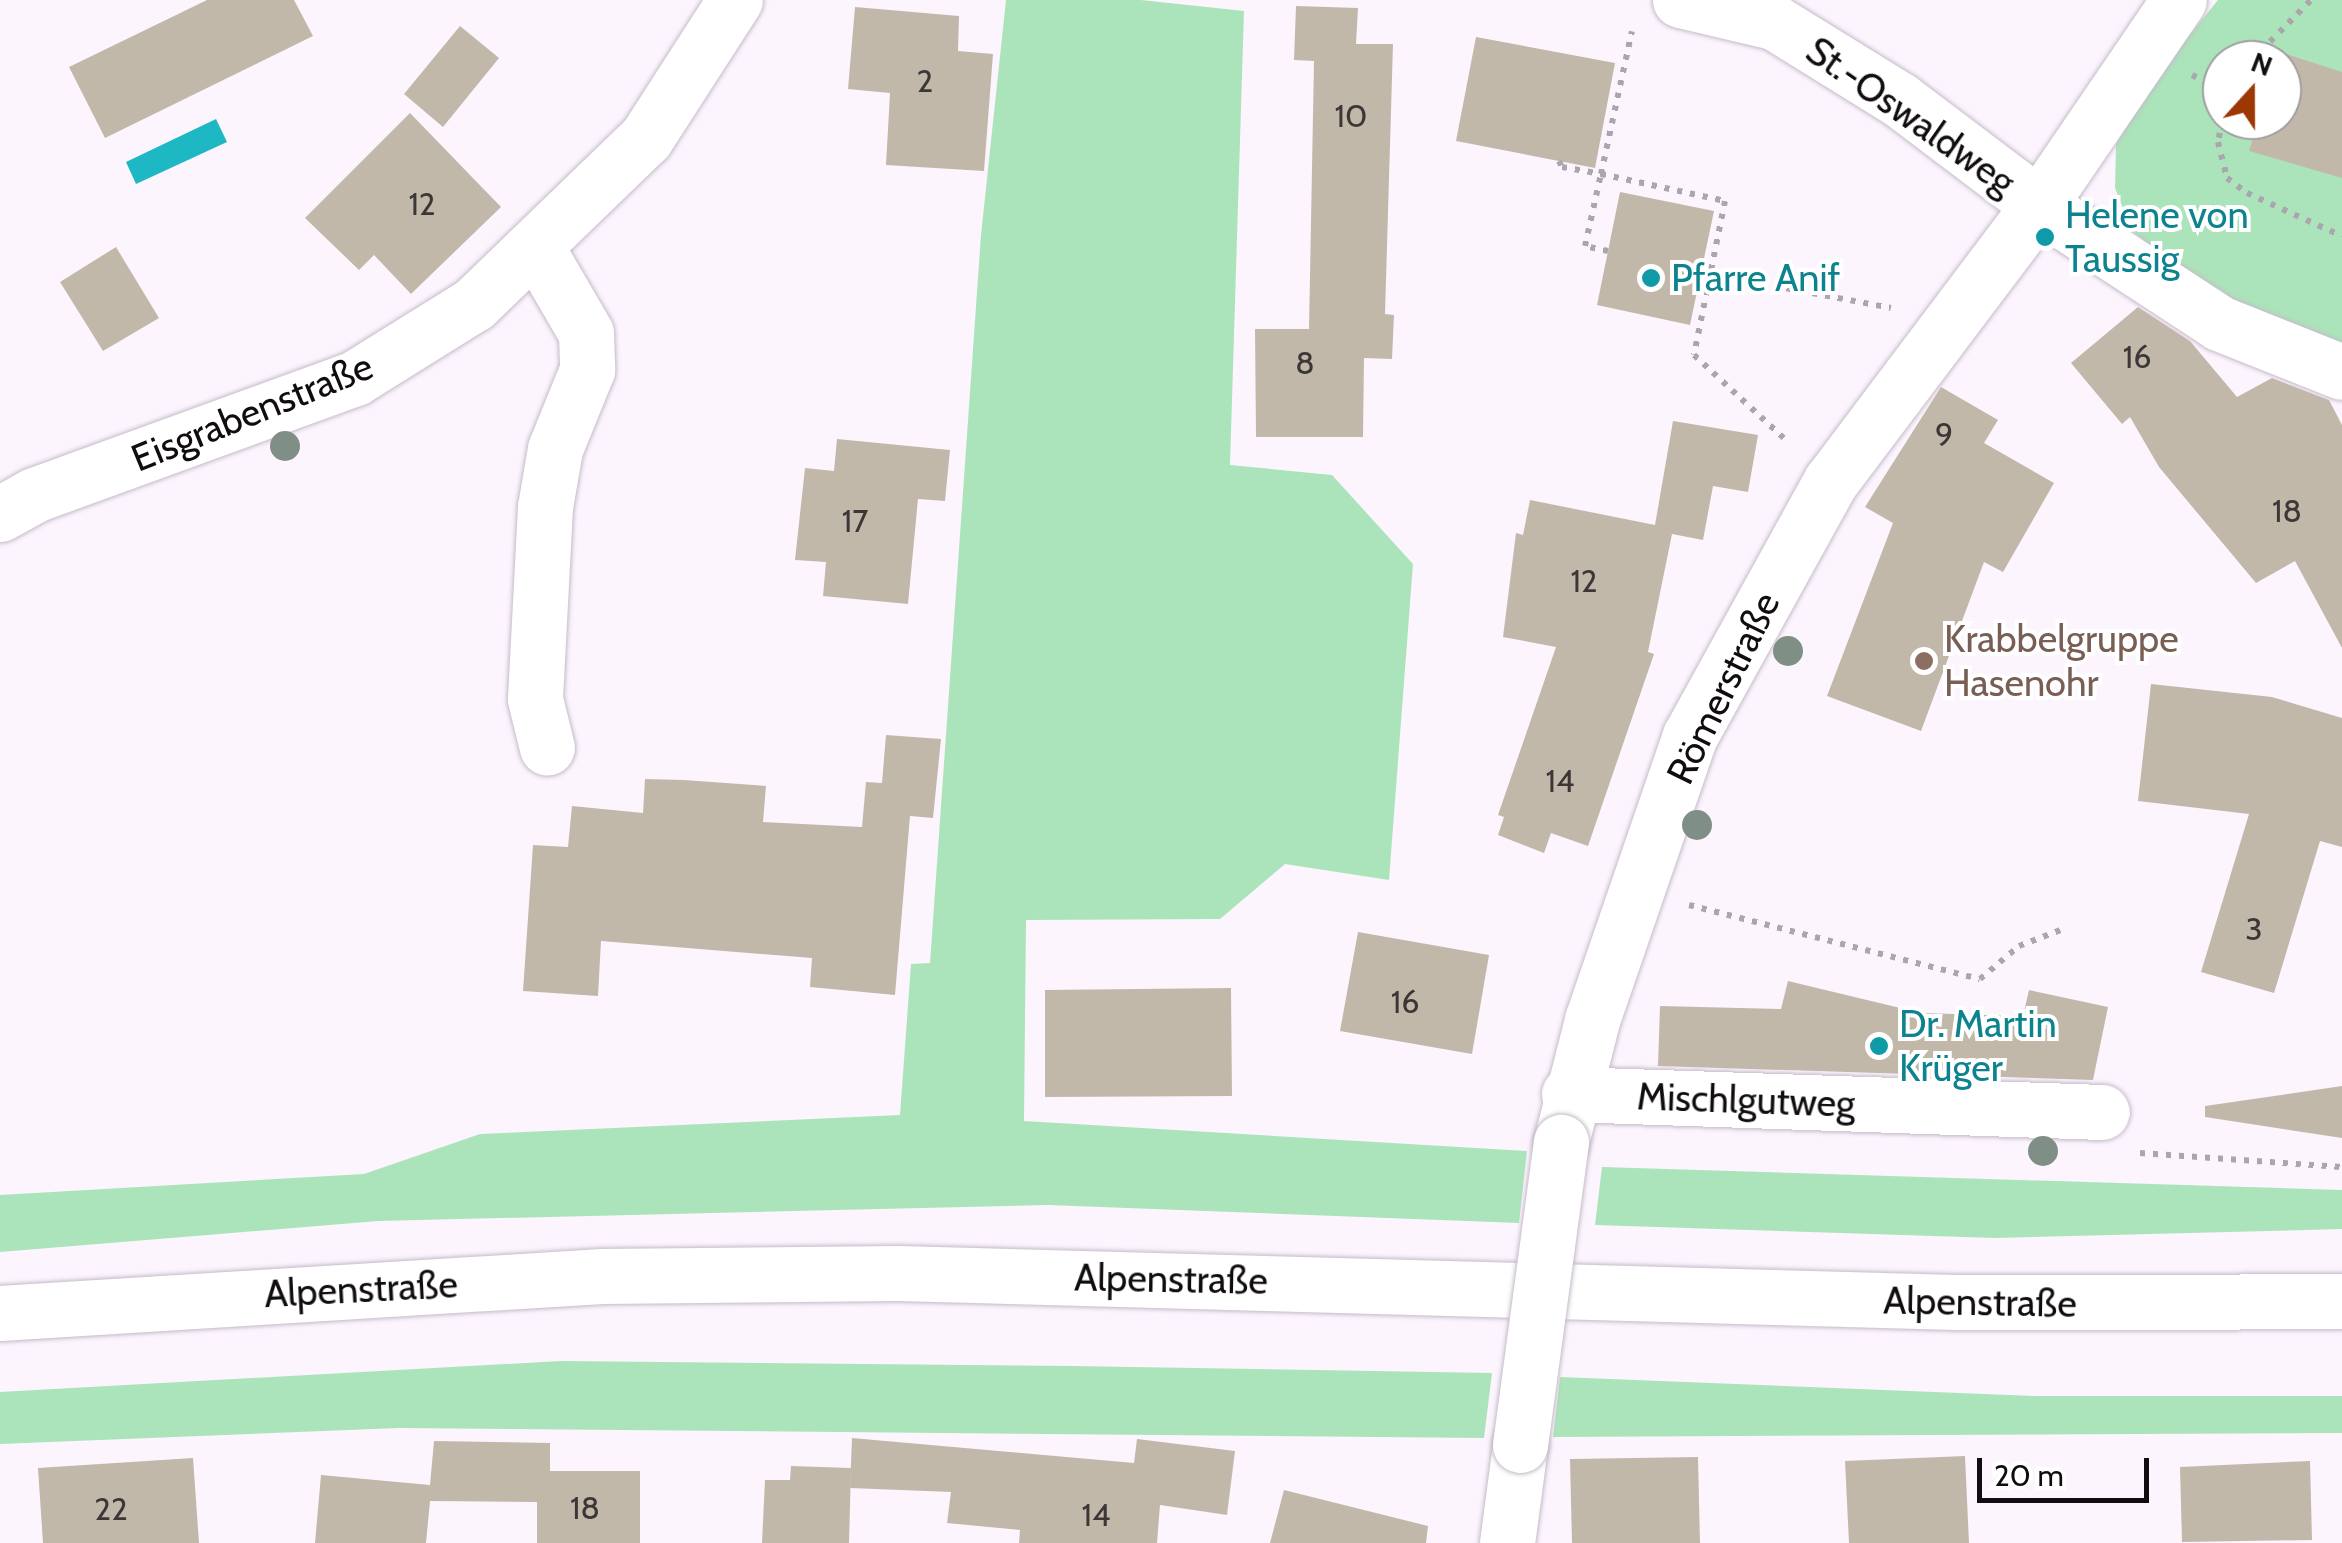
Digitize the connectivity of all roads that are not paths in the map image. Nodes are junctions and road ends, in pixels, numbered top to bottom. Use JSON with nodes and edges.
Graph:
{"nodes":[{"id":1,"x":736,"y":0,"type":"edge"},
{"id":2,"x":2179,"y":0,"type":"edge"},
{"id":3,"x":1657,"y":10,"type":"edge"},
{"id":4,"x":1774,"y":11,"type":"edge"},
{"id":5,"x":2039,"y":205,"type":"junction"},
{"id":6,"x":536,"y":247,"type":"junction"},
{"id":7,"x":2342,"y":372,"type":"edge"},
{"id":8,"x":0,"y":514,"type":"edge"},
{"id":9,"x":547,"y":748,"type":"dead end"},
{"id":10,"x":2102,"y":1112,"type":"road end"},
{"id":11,"x":1565,"y":1118,"type":"junction"},
{"id":12,"x":2342,"y":1302,"type":"edge"},
{"id":13,"x":0,"y":1313,"type":"edge"},
{"id":14,"x":1507,"y":1543,"type":"edge"}],
"edges":[{"from":1,"to":6,"type":"street","name":"Eisgrabenstraße"},
{"from":2,"to":5,"type":"street","name":"Römerstraße"},
{"from":3,"to":4,"type":"street","name":"St.-Oswaldweg"},
{"from":4,"to":5,"type":"street","name":"St.-Oswaldweg"},
{"from":5,"to":7,"type":"street","name":"St.-Oswaldweg"},
{"from":5,"to":11,"type":"street","name":"Römerstraße"},
{"from":6,"to":8,"type":"street","name":"Eisgrabenstraße"},
{"from":6,"to":9,"type":"street"},
{"from":10,"to":11,"type":"street","name":"Mischlgutweg"},
{"from":11,"to":14,"type":"street","name":"Römerstraße","bridge":true},
{"from":12,"to":13,"type":"street","name":"Alpenstraße"}]}
